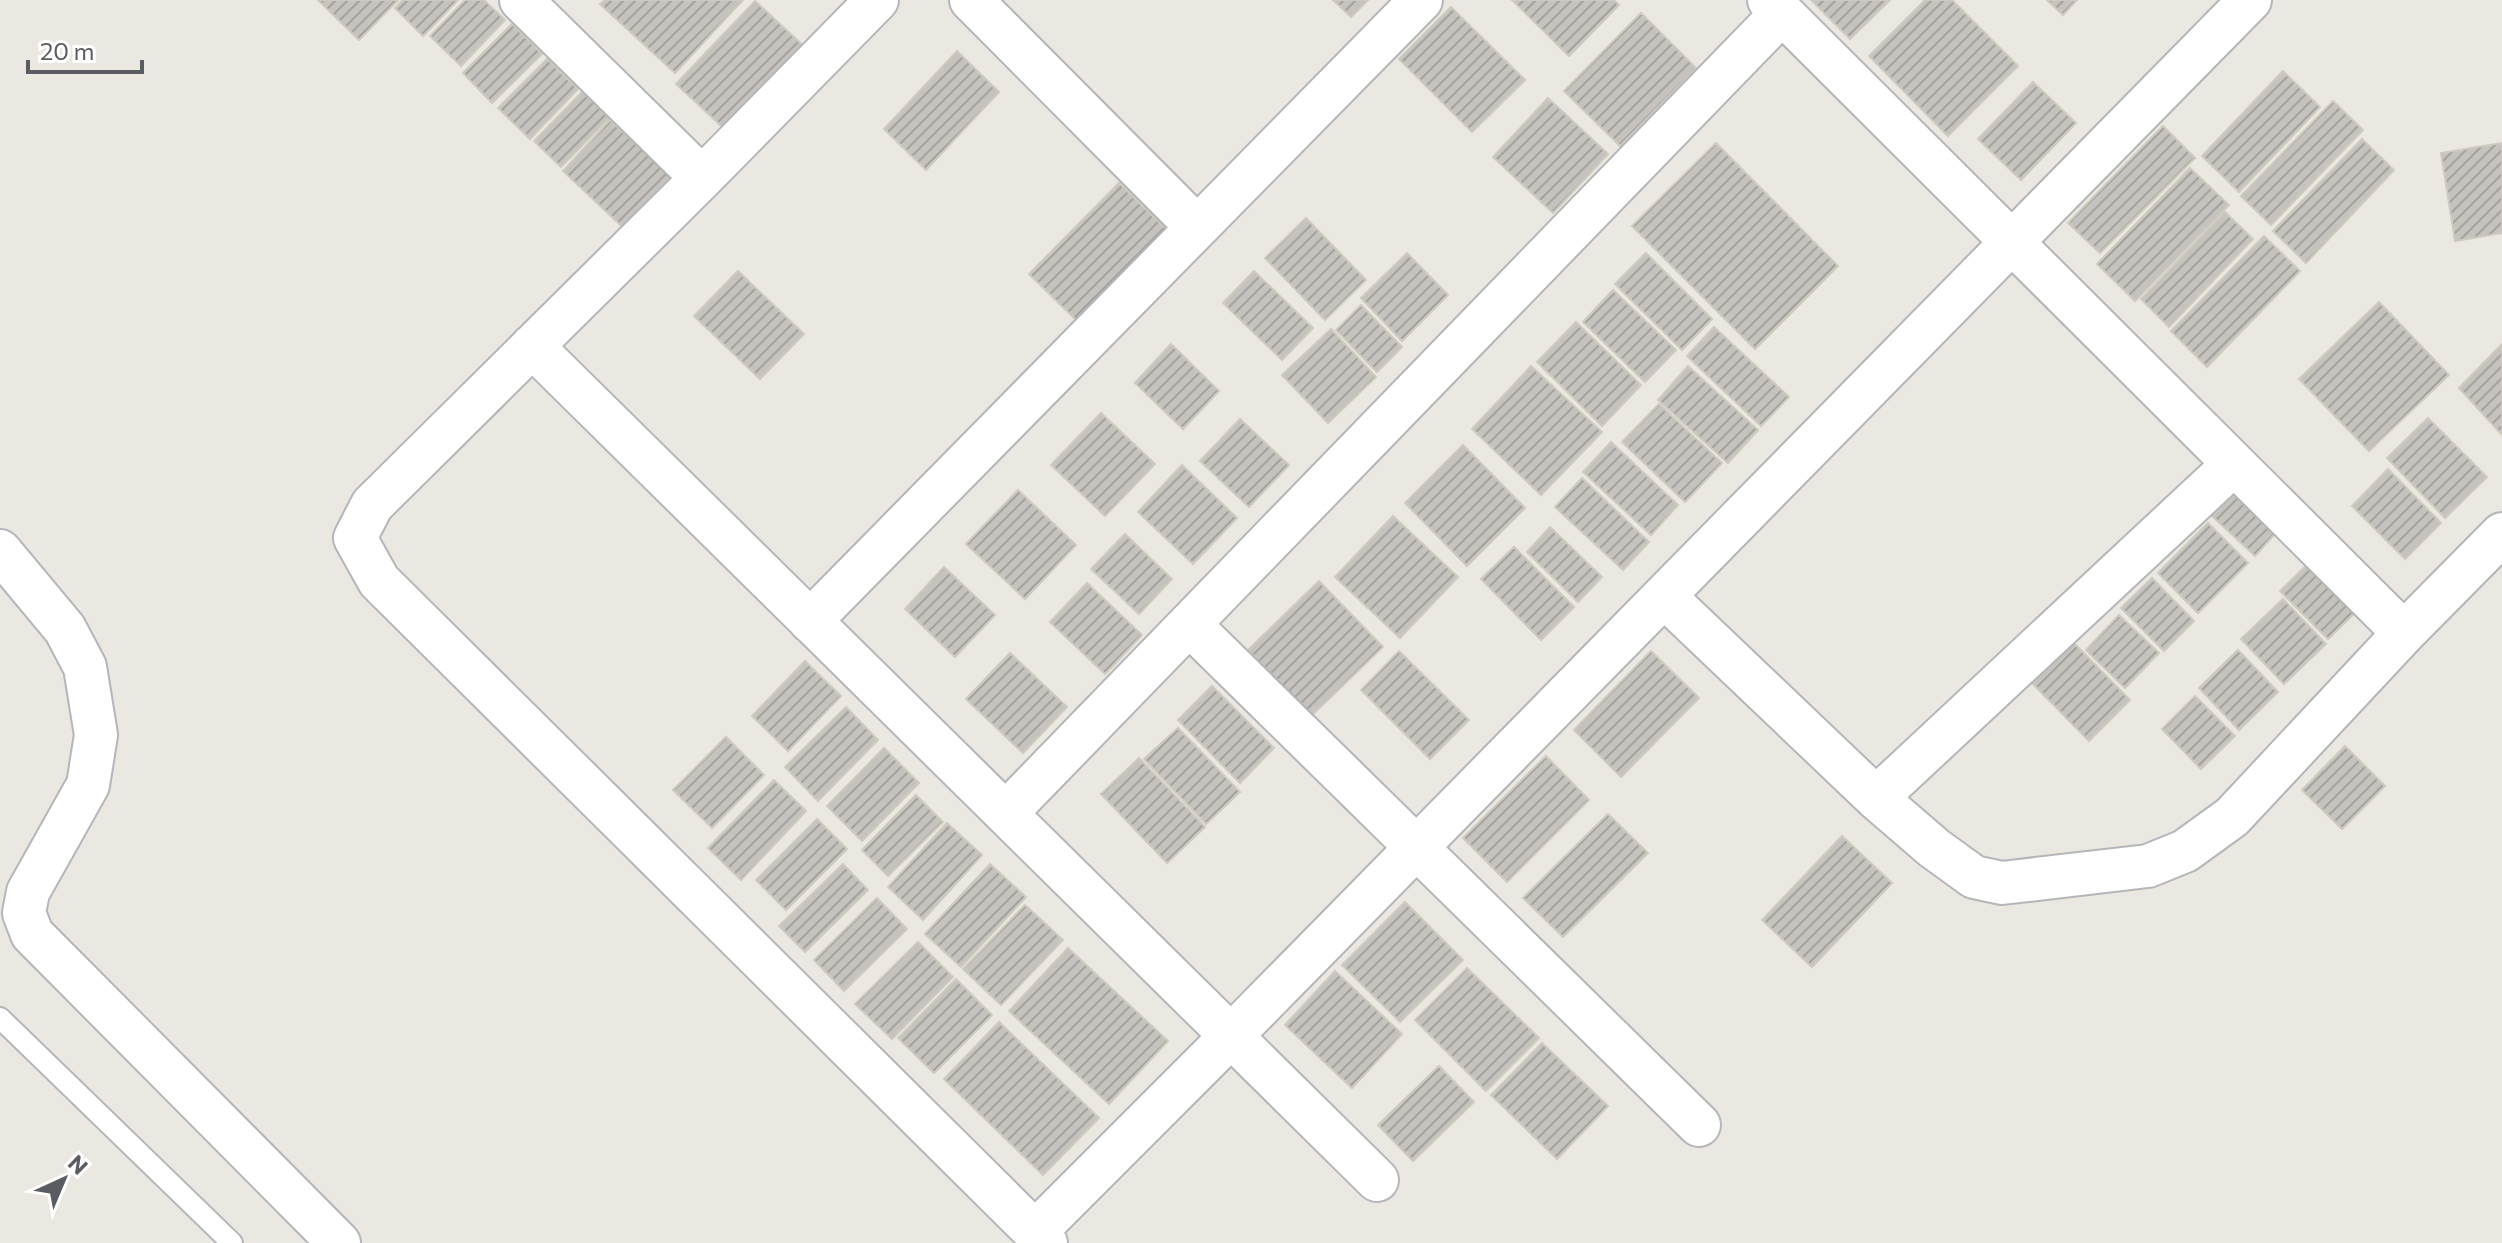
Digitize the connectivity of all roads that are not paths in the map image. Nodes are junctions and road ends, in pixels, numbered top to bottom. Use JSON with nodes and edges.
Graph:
{"nodes":[{"id":1,"x":521,"y":0,"type":"edge"},
{"id":2,"x":877,"y":0,"type":"edge"},
{"id":3,"x":971,"y":0,"type":"edge"},
{"id":4,"x":1421,"y":0,"type":"edge"},
{"id":5,"x":2244,"y":2,"type":"edge"},
{"id":6,"x":1775,"y":6,"type":"edge"},
{"id":7,"x":702,"y":178,"type":"junction"},
{"id":8,"x":1197,"y":227,"type":"junction"},
{"id":9,"x":2012,"y":242,"type":"junction"},
{"id":10,"x":532,"y":346,"type":"junction"},
{"id":11,"x":2234,"y":464,"type":"junction"},
{"id":12,"x":2502,"y":534,"type":"edge"},
{"id":13,"x":0,"y":551,"type":"edge"},
{"id":14,"x":1664,"y":596,"type":"junction"},
{"id":15,"x":810,"y":621,"type":"junction"},
{"id":16,"x":1189,"y":624,"type":"junction"},
{"id":17,"x":2404,"y":633,"type":"junction"},
{"id":18,"x":1876,"y":798,"type":"junction"},
{"id":19,"x":1006,"y":813,"type":"junction"},
{"id":20,"x":1417,"y":847,"type":"junction"},
{"id":21,"x":0,"y":1018,"type":"edge"},
{"id":22,"x":1231,"y":1036,"type":"junction"},
{"id":23,"x":1699,"y":1125,"type":"dead end"},
{"id":24,"x":1377,"y":1180,"type":"dead end"},
{"id":25,"x":1040,"y":1238,"type":"edge"},
{"id":26,"x":232,"y":1243,"type":"edge"},
{"id":27,"x":339,"y":1243,"type":"edge"}],
"edges":[{"from":1,"to":7,"type":"street"},
{"from":2,"to":7,"type":"street"},
{"from":3,"to":8,"type":"street"},
{"from":4,"to":8,"type":"street"},
{"from":5,"to":9,"type":"street"},
{"from":6,"to":9,"type":"street"},
{"from":6,"to":16,"type":"street"},
{"from":7,"to":10,"type":"street"},
{"from":8,"to":15,"type":"street"},
{"from":9,"to":11,"type":"street"},
{"from":9,"to":14,"type":"street"},
{"from":10,"to":15,"type":"street"},
{"from":10,"to":25,"type":"street"},
{"from":11,"to":17,"type":"street"},
{"from":11,"to":18,"type":"street"},
{"from":12,"to":17,"type":"street"},
{"from":13,"to":27,"type":"street"},
{"from":14,"to":18,"type":"street"},
{"from":14,"to":20,"type":"street"},
{"from":15,"to":19,"type":"street"},
{"from":16,"to":19,"type":"street"},
{"from":16,"to":20,"type":"street"},
{"from":17,"to":18,"type":"street"},
{"from":19,"to":22,"type":"street"},
{"from":20,"to":22,"type":"street"},
{"from":20,"to":23,"type":"street"},
{"from":21,"to":26,"type":"lane"},
{"from":22,"to":24,"type":"street"},
{"from":22,"to":25,"type":"street"}]}
